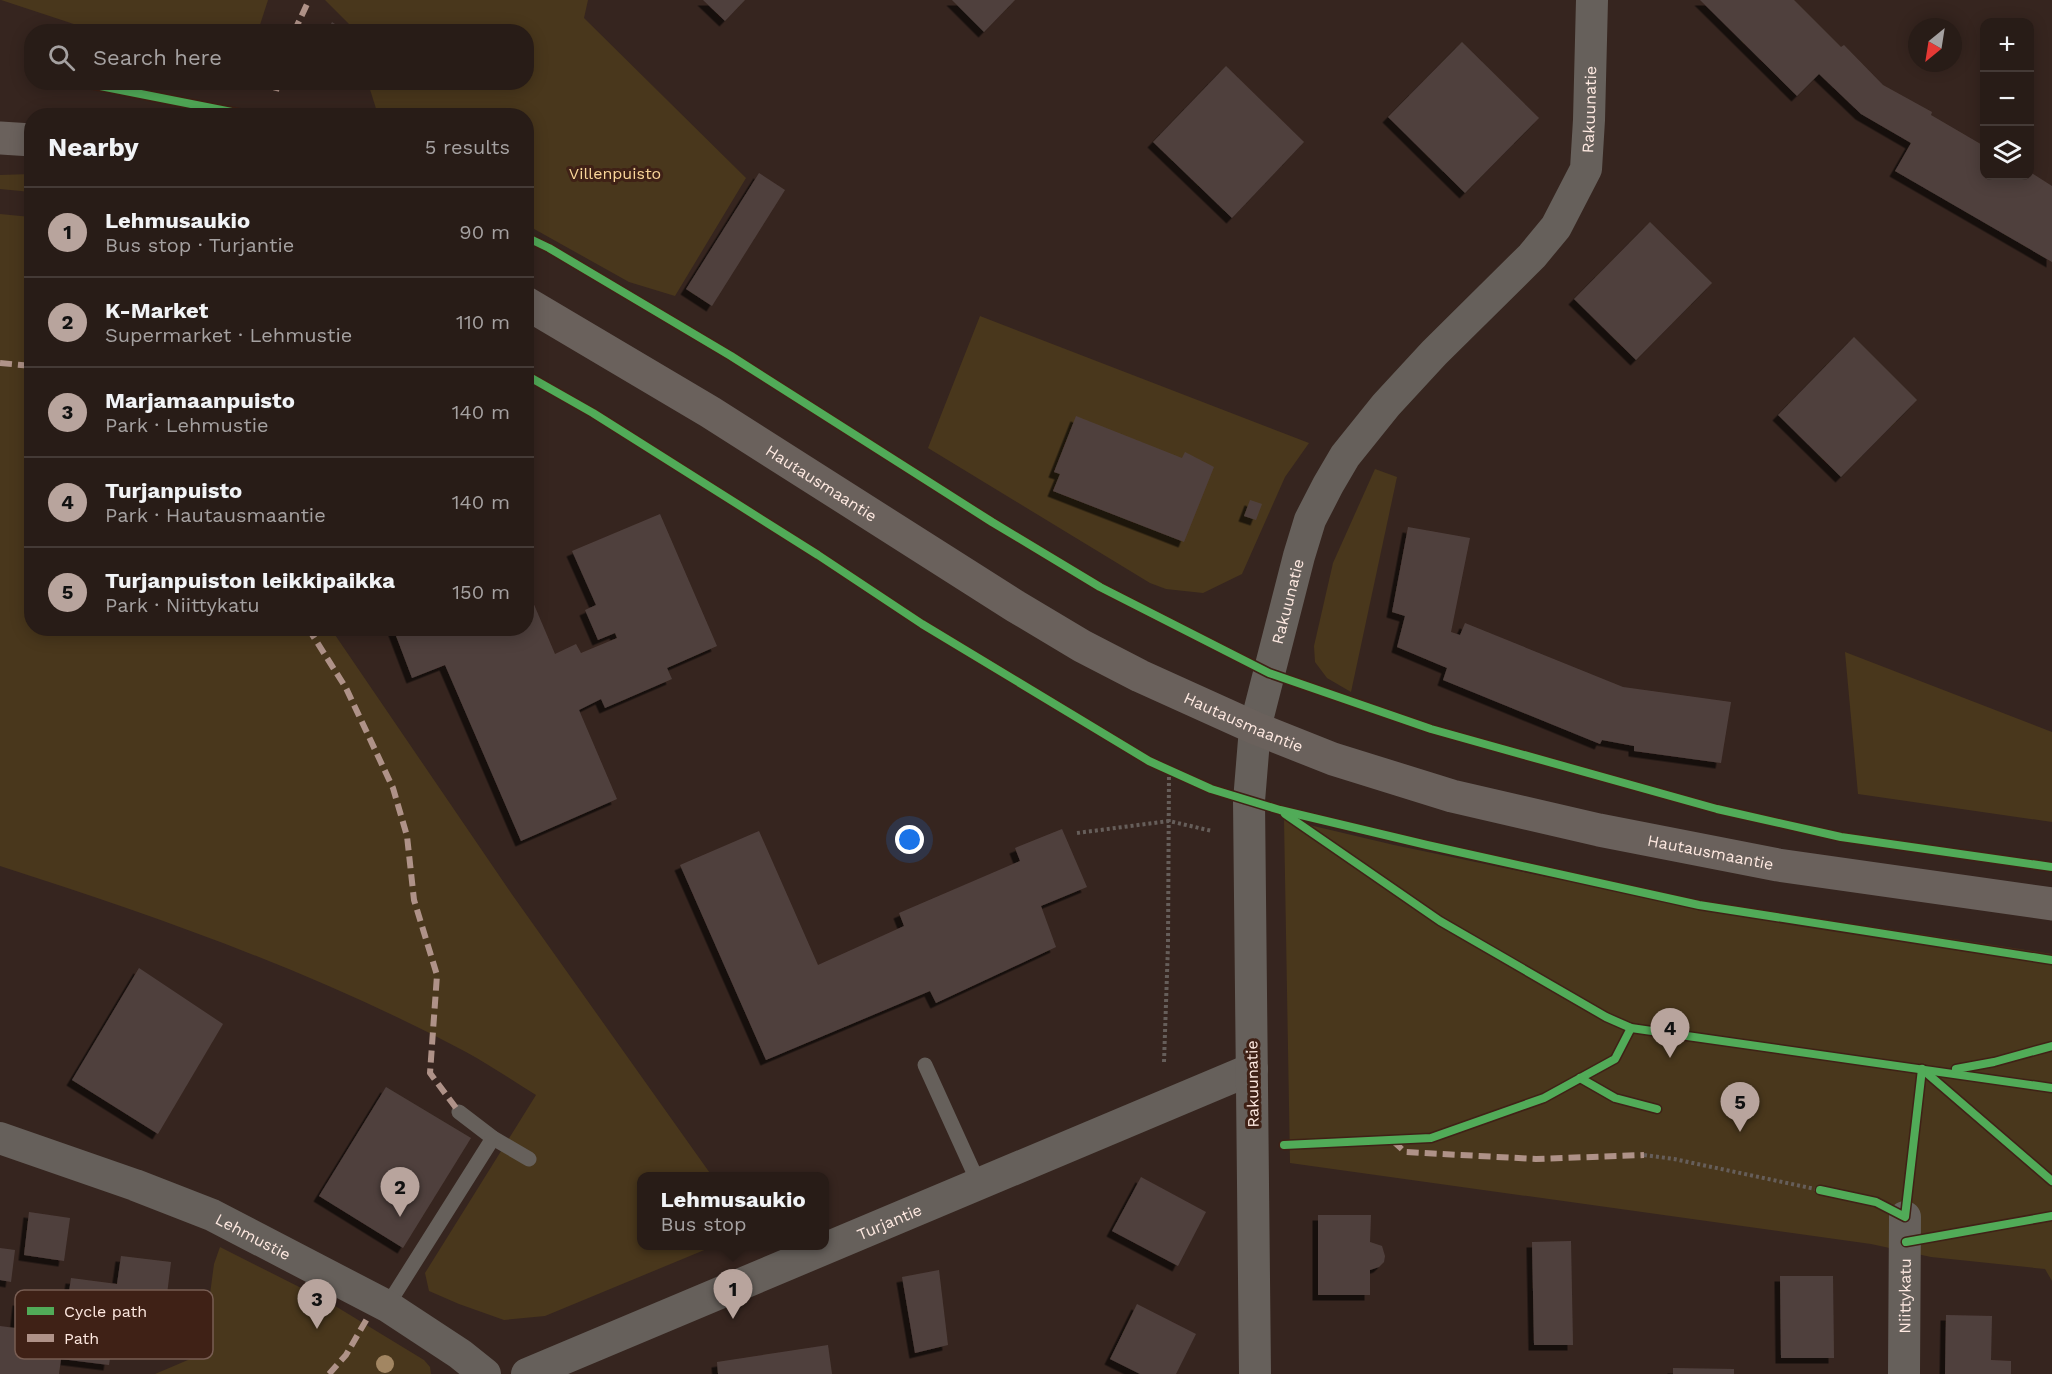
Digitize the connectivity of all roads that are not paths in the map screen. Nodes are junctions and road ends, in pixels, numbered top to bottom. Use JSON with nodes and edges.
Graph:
{"nodes":[{"id":1,"x":1592,"y":0,"type":"edge"},
{"id":2,"x":0,"y":138,"type":"edge"},
{"id":3,"x":24,"y":140,"type":"edge"},
{"id":4,"x":534,"y":308,"type":"edge"},
{"id":5,"x":1255,"y":728,"type":"junction"},
{"id":6,"x":2052,"y":904,"type":"edge"},
{"id":7,"x":925,"y":1065,"type":"dead end"},
{"id":8,"x":1252,"y":1069,"type":"junction"},
{"id":9,"x":459,"y":1112,"type":"dead end"},
{"id":10,"x":0,"y":1138,"type":"edge"},
{"id":11,"x":493,"y":1138,"type":"junction"},
{"id":12,"x":529,"y":1159,"type":"dead end"},
{"id":13,"x":979,"y":1184,"type":"junction"},
{"id":14,"x":1905,"y":1217,"type":"dead end"},
{"id":15,"x":829,"y":1247,"type":"edge"},
{"id":16,"x":822,"y":1250,"type":"edge"},
{"id":17,"x":387,"y":1306,"type":"junction"},
{"id":18,"x":485,"y":1374,"type":"edge"},
{"id":19,"x":527,"y":1374,"type":"edge"},
{"id":20,"x":1256,"y":1374,"type":"edge"},
{"id":21,"x":1904,"y":1374,"type":"edge"}],
"edges":[{"from":1,"to":5,"type":"street","name":"Rakuunatie"},
{"from":2,"to":3,"type":"street"},
{"from":4,"to":5,"type":"street","name":"Hautausmaantie"},
{"from":5,"to":6,"type":"street","name":"Hautausmaantie"},
{"from":5,"to":8,"type":"street","name":"Rakuunatie"},
{"from":7,"to":13,"type":"lane"},
{"from":8,"to":13,"type":"street","name":"Turjantie"},
{"from":8,"to":20,"type":"street","name":"Rakuunatie"},
{"from":9,"to":11,"type":"lane"},
{"from":10,"to":17,"type":"street","name":"Lehmustie"},
{"from":11,"to":12,"type":"lane"},
{"from":11,"to":17,"type":"lane"},
{"from":13,"to":15,"type":"street","name":"Turjantie"},
{"from":14,"to":21,"type":"street","name":"Niittykatu"},
{"from":16,"to":19,"type":"street","name":"Turjantie"},
{"from":17,"to":18,"type":"street","name":"Lehmustie"}]}
